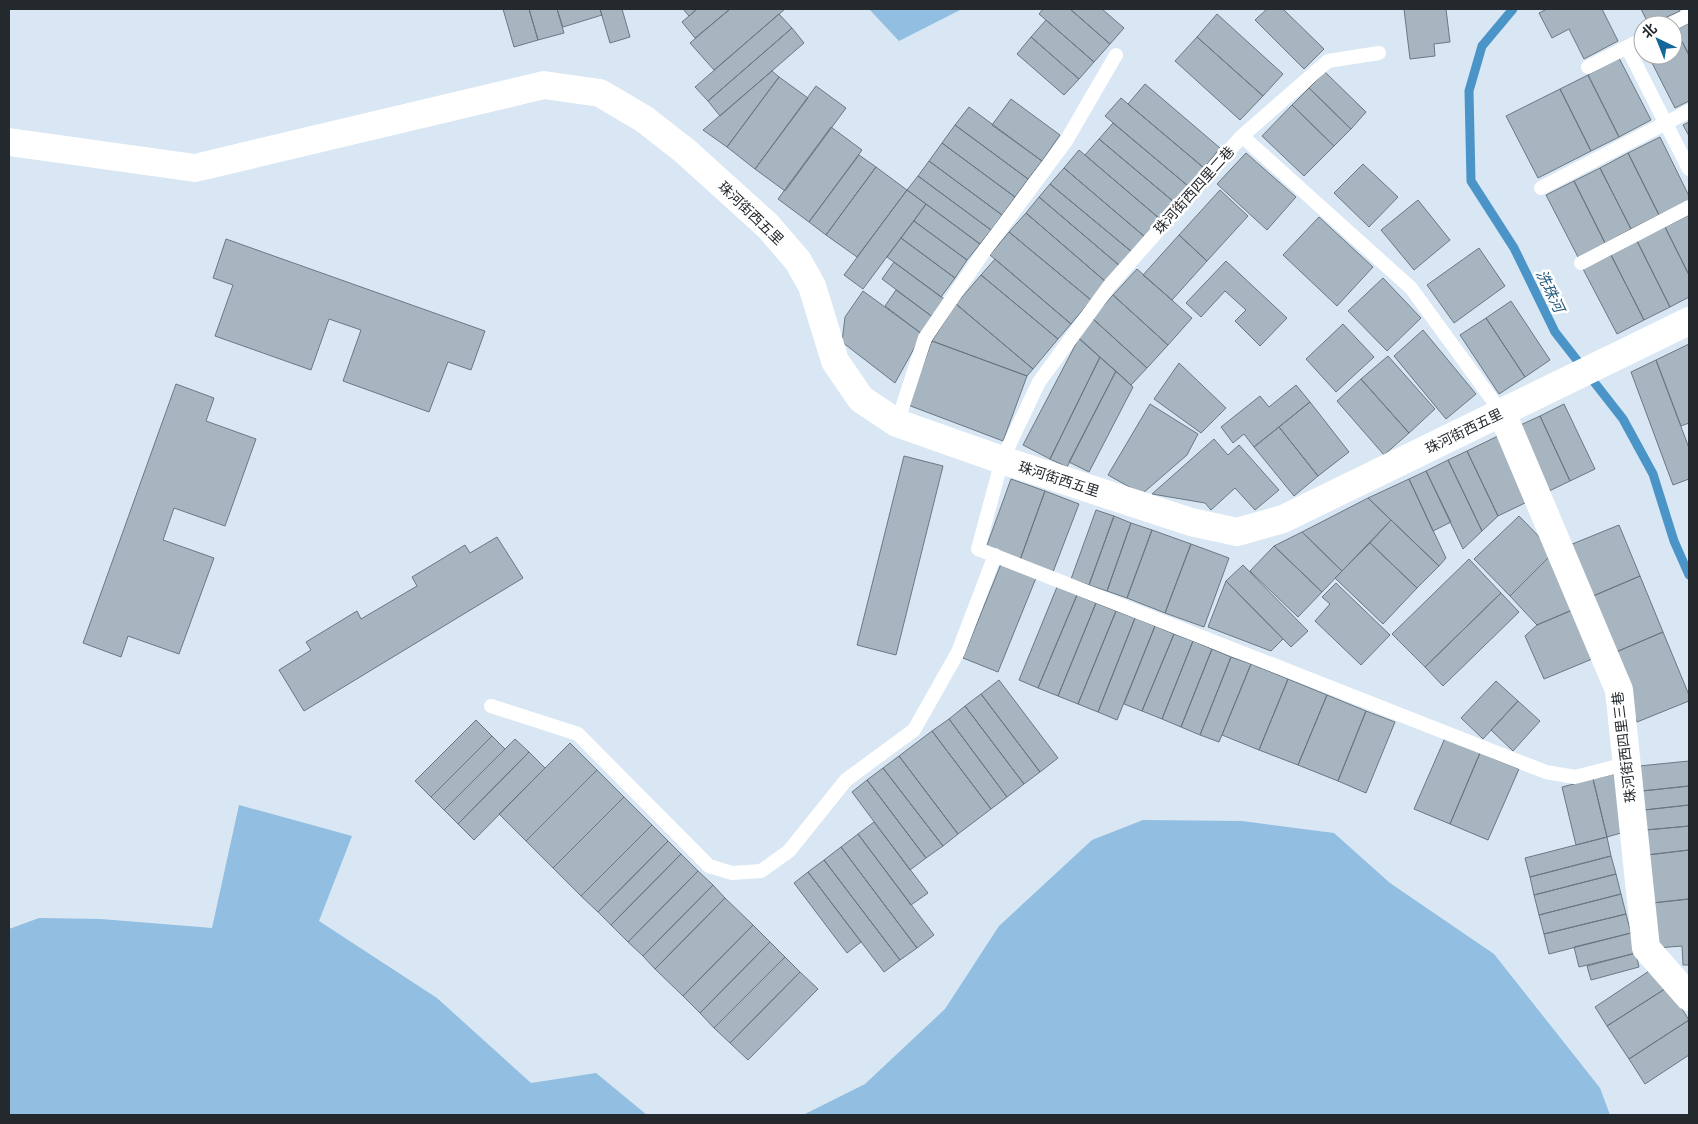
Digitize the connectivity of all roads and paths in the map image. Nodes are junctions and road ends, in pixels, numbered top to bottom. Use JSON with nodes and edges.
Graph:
{"nodes":[{"id":1,"x":1633,"y":44,"type":"edge"},
{"id":2,"x":1627,"y":47,"type":"junction"},
{"id":3,"x":1379,"y":53,"type":"dead end"},
{"id":4,"x":1116,"y":55,"type":"dead end"},
{"id":5,"x":1588,"y":67,"type":"dead end"},
{"id":6,"x":1689,"y":111,"type":"edge"},
{"id":7,"x":1666,"y":123,"type":"junction"},
{"id":8,"x":1242,"y":136,"type":"junction"},
{"id":9,"x":9,"y":142,"type":"edge"},
{"id":10,"x":1689,"y":169,"type":"edge"},
{"id":11,"x":1541,"y":188,"type":"dead end"},
{"id":12,"x":1689,"y":207,"type":"edge"},
{"id":13,"x":1581,"y":263,"type":"dead end"},
{"id":14,"x":1689,"y":321,"type":"edge"},
{"id":15,"x":1502,"y":413,"type":"junction"},
{"id":16,"x":897,"y":423,"type":"junction"},
{"id":17,"x":1002,"y":460,"type":"junction"},
{"id":18,"x":995,"y":555,"type":"junction"},
{"id":19,"x":491,"y":706,"type":"dead end"},
{"id":20,"x":1626,"y":764,"type":"junction"},
{"id":21,"x":1689,"y":997,"type":"edge"}],
"edges":[{"from":1,"to":2,"type":"lane"},
{"from":2,"to":5,"type":"lane"},
{"from":2,"to":7,"type":"lane"},
{"from":3,"to":8,"type":"lane"},
{"from":4,"to":16,"type":"lane"},
{"from":6,"to":7,"type":"lane"},
{"from":7,"to":10,"type":"lane"},
{"from":7,"to":11,"type":"lane"},
{"from":8,"to":15,"type":"lane","name":"珠河街西四里二巷"},
{"from":8,"to":17,"type":"lane","name":"珠河街西四里二巷"},
{"from":9,"to":16,"type":"street","name":"珠河街西五里"},
{"from":12,"to":13,"type":"lane"},
{"from":14,"to":15,"type":"street","name":"珠河街西五里"},
{"from":15,"to":17,"type":"street","name":"珠河街西五里"},
{"from":15,"to":20,"type":"street","name":"珠河街西四里三巷"},
{"from":16,"to":17,"type":"street","name":"珠河街西五里"},
{"from":17,"to":18,"type":"lane","name":"珠河街西四里二巷"},
{"from":18,"to":19,"type":"lane"},
{"from":18,"to":20,"type":"lane"},
{"from":20,"to":21,"type":"street","name":"珠河街西四里三巷"}]}
